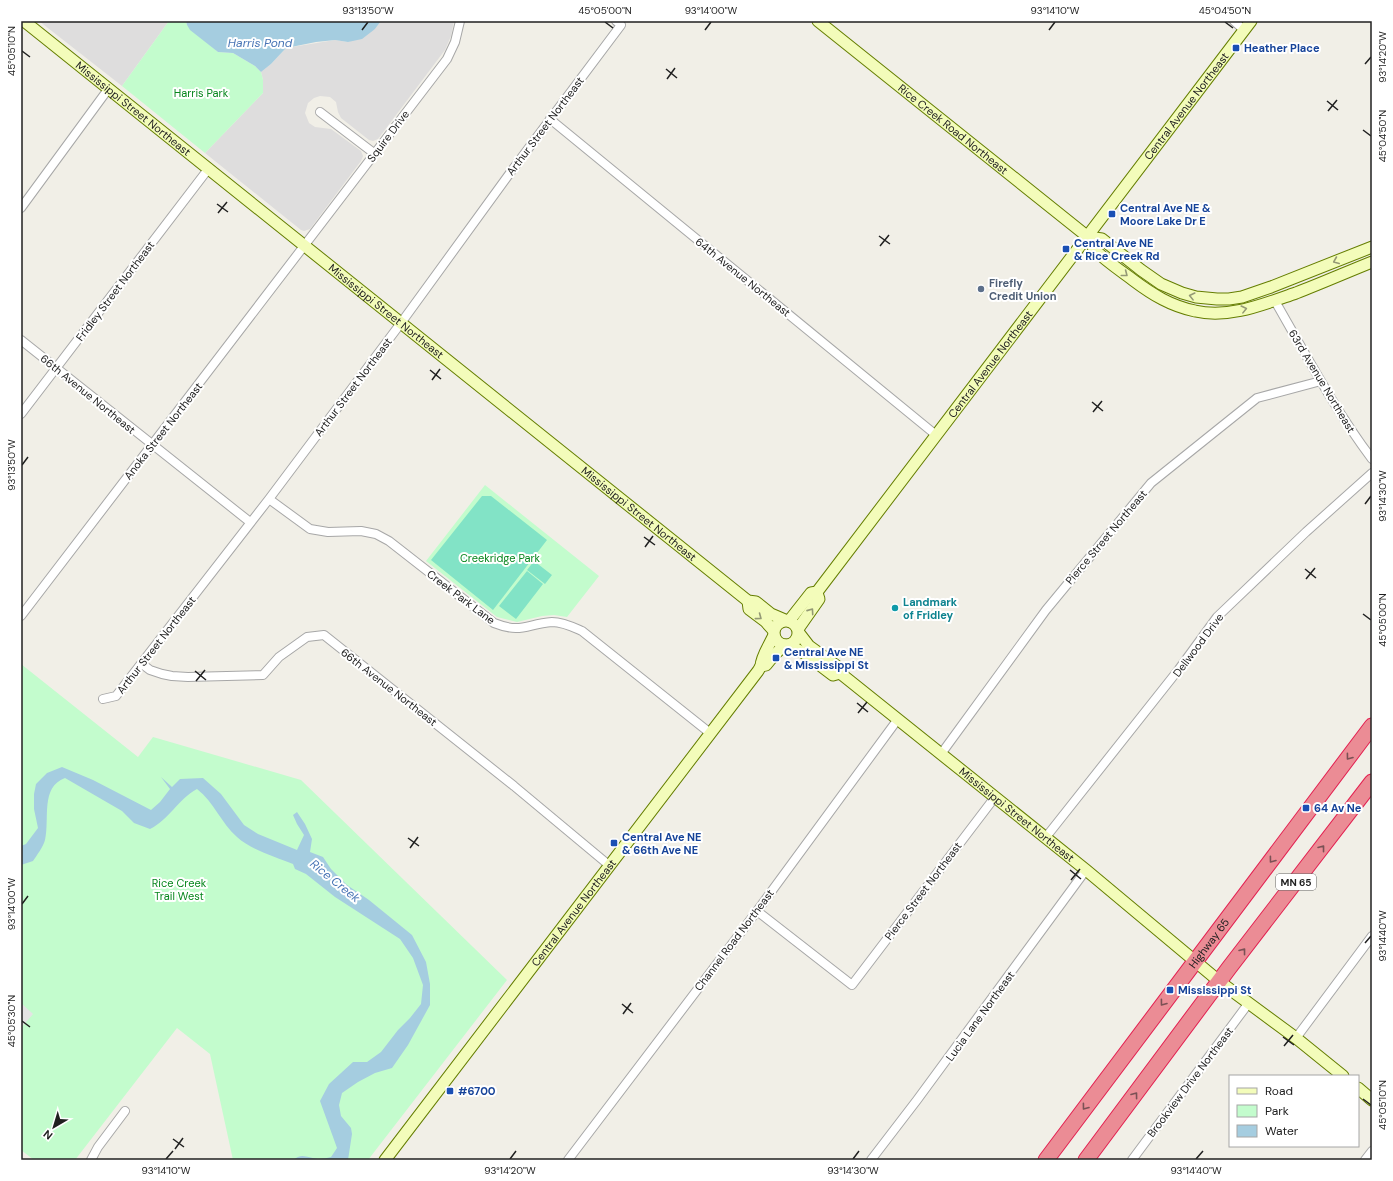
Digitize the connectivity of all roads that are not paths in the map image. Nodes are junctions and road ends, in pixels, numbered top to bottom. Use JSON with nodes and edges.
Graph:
{"nodes":[{"id":1,"x":24,"y":21,"type":"edge"},
{"id":2,"x":460,"y":21,"type":"edge"},
{"id":3,"x":818,"y":21,"type":"edge"},
{"id":4,"x":1234,"y":21,"type":"edge"},
{"id":5,"x":619,"y":23,"type":"edge"},
{"id":6,"x":1248,"y":25,"type":"edge"},
{"id":7,"x":109,"y":88,"type":"junction"},
{"id":8,"x":320,"y":112,"type":"dead end"},
{"id":9,"x":550,"y":119,"type":"junction"},
{"id":10,"x":375,"y":154,"type":"junction"},
{"id":11,"x":209,"y":168,"type":"junction"},
{"id":12,"x":21,"y":208,"type":"edge"},
{"id":13,"x":1088,"y":237,"type":"junction"},
{"id":14,"x":305,"y":246,"type":"junction"},
{"id":15,"x":1372,"y":247,"type":"edge"},
{"id":16,"x":1372,"y":262,"type":"edge"},
{"id":17,"x":1275,"y":301,"type":"junction"},
{"id":18,"x":401,"y":323,"type":"junction"},
{"id":19,"x":21,"y":340,"type":"edge"},
{"id":20,"x":56,"y":368,"type":"junction"},
{"id":21,"x":1321,"y":381,"type":"junction"},
{"id":22,"x":21,"y":414,"type":"edge"},
{"id":23,"x":936,"y":436,"type":"junction"},
{"id":24,"x":153,"y":445,"type":"junction"},
{"id":25,"x":1372,"y":460,"type":"edge"},
{"id":26,"x":1372,"y":473,"type":"edge"},
{"id":27,"x":269,"y":499,"type":"junction"},
{"id":28,"x":250,"y":522,"type":"junction"},
{"id":29,"x":817,"y":592,"type":"junction"},
{"id":30,"x":748,"y":601,"type":"junction"},
{"id":31,"x":21,"y":616,"type":"edge"},
{"id":32,"x":787,"y":621,"type":"junction"},
{"id":33,"x":798,"y":631,"type":"junction"},
{"id":34,"x":774,"y":633,"type":"junction"},
{"id":35,"x":787,"y":645,"type":"junction"},
{"id":36,"x":142,"y":664,"type":"junction"},
{"id":37,"x":762,"y":666,"type":"junction"},
{"id":38,"x":840,"y":673,"type":"junction"},
{"id":39,"x":102,"y":699,"type":"dead end"},
{"id":40,"x":898,"y":719,"type":"junction"},
{"id":41,"x":1372,"y":726,"type":"edge"},
{"id":42,"x":710,"y":733,"type":"junction"},
{"id":43,"x":942,"y":754,"type":"junction"},
{"id":44,"x":1372,"y":782,"type":"edge"},
{"id":45,"x":995,"y":797,"type":"junction"},
{"id":46,"x":1046,"y":837,"type":"junction"},
{"id":47,"x":610,"y":866,"type":"junction"},
{"id":48,"x":1086,"y":870,"type":"junction"},
{"id":49,"x":757,"y":911,"type":"junction"},
{"id":50,"x":1372,"y":936,"type":"edge"},
{"id":51,"x":1195,"y":961,"type":"junction"},
{"id":52,"x":1220,"y":982,"type":"junction"},
{"id":53,"x":1248,"y":1004,"type":"junction"},
{"id":54,"x":1296,"y":1038,"type":"junction"},
{"id":55,"x":1342,"y":1075,"type":"edge"},
{"id":56,"x":1359,"y":1089,"type":"edge"},
{"id":57,"x":1372,"y":1100,"type":"edge"},
{"id":58,"x":125,"y":1111,"type":"dead end"},
{"id":59,"x":1372,"y":1151,"type":"edge"},
{"id":60,"x":92,"y":1160,"type":"edge"},
{"id":61,"x":385,"y":1160,"type":"edge"},
{"id":62,"x":568,"y":1160,"type":"edge"},
{"id":63,"x":871,"y":1160,"type":"edge"},
{"id":64,"x":1046,"y":1160,"type":"edge"},
{"id":65,"x":1086,"y":1160,"type":"edge"},
{"id":66,"x":1132,"y":1160,"type":"edge"},
{"id":67,"x":1365,"y":1160,"type":"edge"}],
"edges":[{"from":1,"to":7,"type":"street","name":"Mississippi Street Northeast"},
{"from":2,"to":10,"type":"street","name":"Squire Drive"},
{"from":3,"to":13,"type":"street","name":"Rice Creek Road Northeast"},
{"from":4,"to":6,"type":"street"},
{"from":5,"to":9,"type":"street","name":"Arthur Street Northeast"},
{"from":6,"to":13,"type":"street","name":"Central Avenue Northeast"},
{"from":7,"to":11,"type":"street","name":"Mississippi Street Northeast"},
{"from":7,"to":12,"type":"street"},
{"from":8,"to":10,"type":"street"},
{"from":9,"to":18,"type":"street","name":"Arthur Street Northeast"},
{"from":9,"to":23,"type":"street","name":"64th Avenue Northeast"},
{"from":10,"to":14,"type":"street","name":"Squire Drive"},
{"from":11,"to":14,"type":"street","name":"Mississippi Street Northeast"},
{"from":11,"to":20,"type":"street","name":"Fridley Street Northeast"},
{"from":15,"to":13,"type":"street","name":"Rice Creek Road Northeast","one_way":true},
{"from":13,"to":17,"type":"street","name":"Rice Creek Road Northeast","one_way":true},
{"from":13,"to":23,"type":"street","name":"Central Avenue Northeast"},
{"from":14,"to":18,"type":"street","name":"Mississippi Street Northeast"},
{"from":14,"to":24,"type":"street","name":"Anoka Street Northeast"},
{"from":16,"to":17,"type":"street","name":"Rice Creek Road Northeast"},
{"from":17,"to":21,"type":"street","name":"63rd Avenue Northeast"},
{"from":18,"to":27,"type":"street","name":"Arthur Street Northeast"},
{"from":18,"to":30,"type":"street","name":"Mississippi Street Northeast"},
{"from":19,"to":20,"type":"street","name":"66th Avenue Northeast"},
{"from":20,"to":22,"type":"street","name":"Fridley Street Northeast"},
{"from":20,"to":24,"type":"street","name":"66th Avenue Northeast"},
{"from":21,"to":25,"type":"street","name":"63rd Avenue Northeast"},
{"from":21,"to":43,"type":"street","name":"Pierce Street Northeast"},
{"from":23,"to":29,"type":"street","name":"Central Avenue Northeast"},
{"from":24,"to":28,"type":"street","name":"66th Avenue Northeast"},
{"from":24,"to":31,"type":"street","name":"Anoka Street Northeast"},
{"from":26,"to":46,"type":"street","name":"Dellwood Drive"},
{"from":27,"to":28,"type":"street","name":"Arthur Street Northeast"},
{"from":27,"to":42,"type":"street","name":"Creek Park Lane"},
{"from":28,"to":36,"type":"street","name":"Arthur Street Northeast"},
{"from":29,"to":32,"type":"street","name":"Central Avenue Northeast"},
{"from":33,"to":29,"type":"street","name":"Central Avenue Northeast","one_way":true},
{"from":30,"to":32,"type":"street","name":"Mississippi Street Northeast"},
{"from":30,"to":34,"type":"street","name":"Mississippi Street Northeast","one_way":true},
{"from":32,"to":33,"type":"street"},
{"from":32,"to":34,"type":"street"},
{"from":33,"to":35,"type":"street"},
{"from":33,"to":38,"type":"street","name":"Mississippi Street Northeast"},
{"from":34,"to":35,"type":"street"},
{"from":34,"to":37,"type":"street","name":"Central Avenue Northeast"},
{"from":35,"to":37,"type":"street","name":"Central Avenue Northeast"},
{"from":35,"to":38,"type":"street","name":"Mississippi Street Northeast"},
{"from":36,"to":39,"type":"street","name":"Arthur Street Northeast"},
{"from":36,"to":47,"type":"street","name":"66th Avenue Northeast"},
{"from":37,"to":42,"type":"street","name":"Central Avenue Northeast"},
{"from":38,"to":40,"type":"street","name":"Mississippi Street Northeast"},
{"from":40,"to":43,"type":"street","name":"Mississippi Street Northeast"},
{"from":40,"to":49,"type":"street","name":"Channel Road Northeast"},
{"from":41,"to":51,"type":"highway","name":"Highway 65","number":"MN 65","one_way":true},
{"from":42,"to":47,"type":"street","name":"Central Avenue Northeast"},
{"from":43,"to":45,"type":"street","name":"Mississippi Street Northeast"},
{"from":52,"to":44,"type":"highway","number":"MN 65","one_way":true},
{"from":45,"to":46,"type":"street","name":"Mississippi Street Northeast"},
{"from":45,"to":49,"type":"street","name":"Pierce Street Northeast"},
{"from":46,"to":48,"type":"street","name":"Mississippi Street Northeast"},
{"from":47,"to":61,"type":"street","name":"Central Avenue Northeast"},
{"from":48,"to":51,"type":"street","name":"Mississippi Street Northeast"},
{"from":48,"to":63,"type":"street","name":"Lucia Lane Northeast"},
{"from":49,"to":62,"type":"street","name":"Channel Road Northeast"},
{"from":50,"to":54,"type":"street"},
{"from":51,"to":52,"type":"street","name":"Mississippi Street Northeast"},
{"from":51,"to":64,"type":"highway","name":"Highway 65","number":"MN 65","one_way":true},
{"from":52,"to":53,"type":"street","name":"Mississippi Street Northeast"},
{"from":65,"to":52,"type":"highway","number":"MN 65","one_way":true},
{"from":53,"to":54,"type":"street","name":"Mississippi Street Northeast"},
{"from":53,"to":66,"type":"street","name":"Brookview Drive Northeast"},
{"from":54,"to":55,"type":"street","name":"Mississippi Street Northeast"},
{"from":56,"to":57,"type":"street"},
{"from":58,"to":60,"type":"street"},
{"from":59,"to":67,"type":"street"}]}
